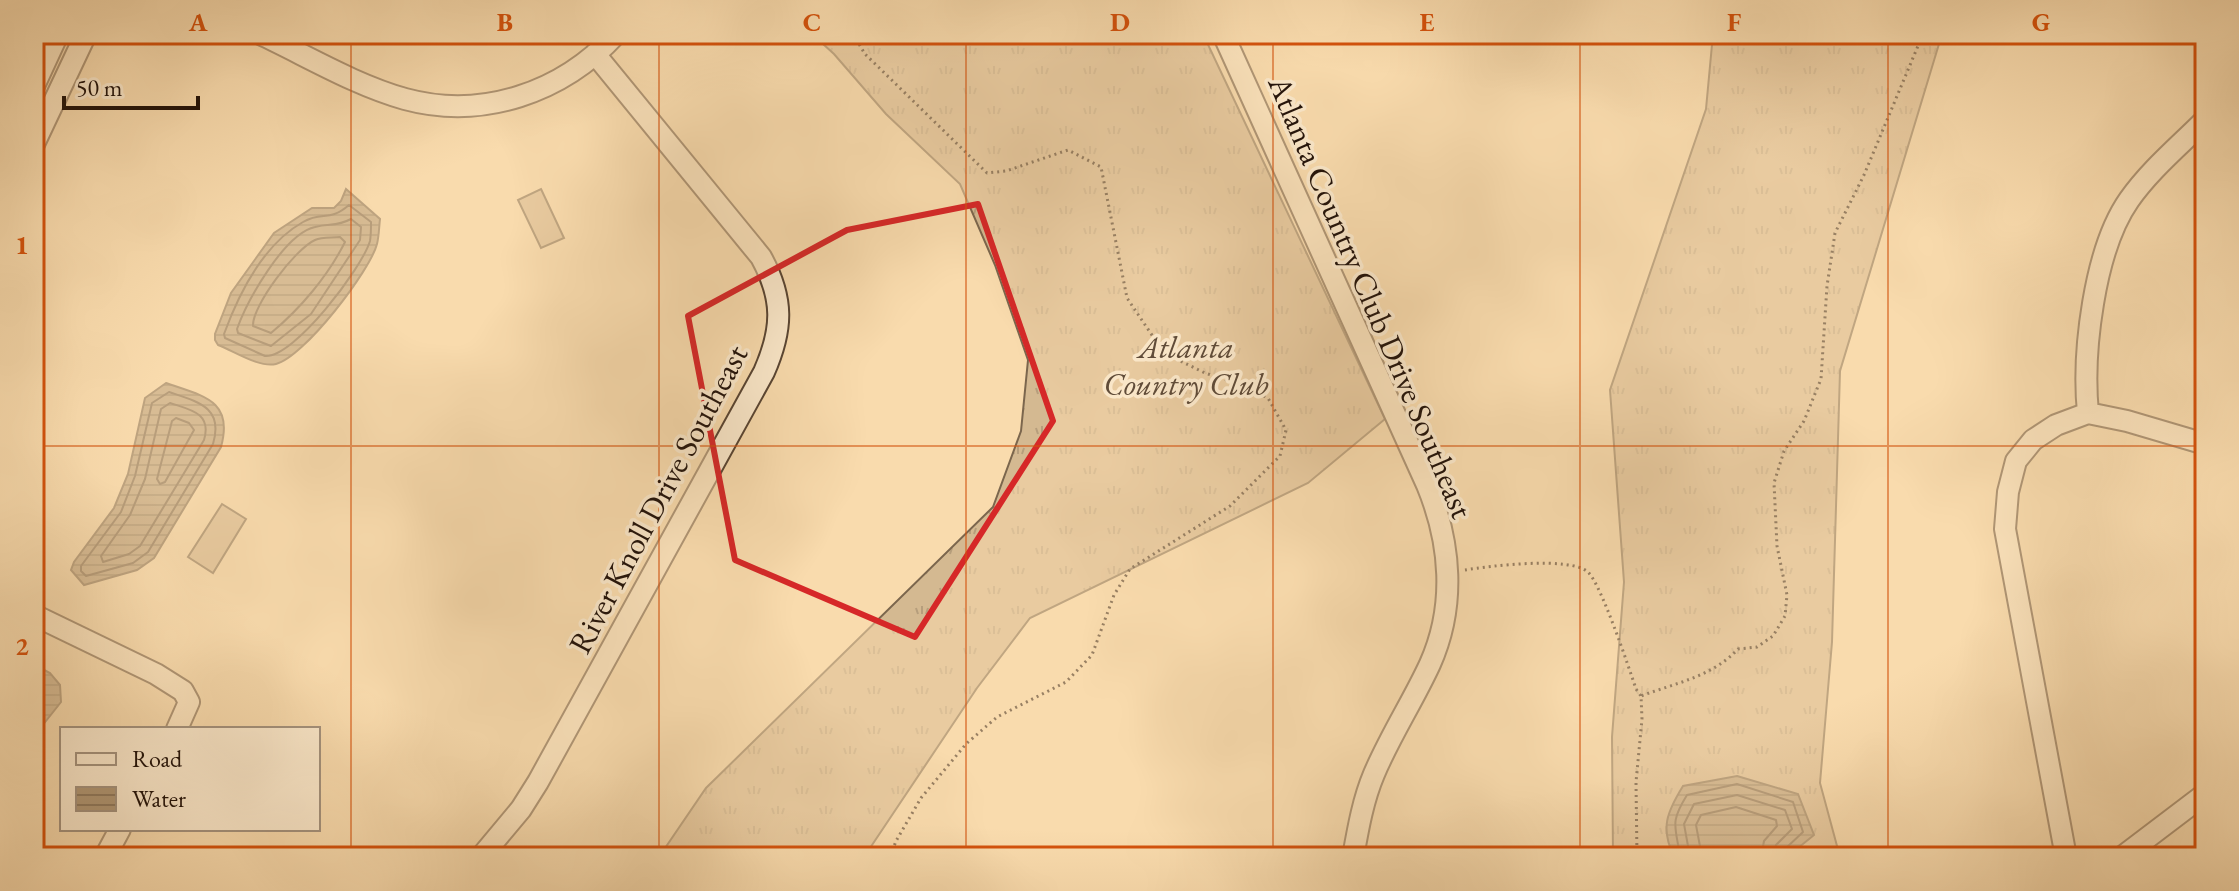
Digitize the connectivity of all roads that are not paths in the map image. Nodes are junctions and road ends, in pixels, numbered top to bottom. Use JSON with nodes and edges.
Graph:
{"nodes":[{"id":1,"x":58,"y":34,"type":"edge"},
{"id":2,"x":86,"y":34,"type":"edge"},
{"id":3,"x":260,"y":34,"type":"edge"},
{"id":4,"x":616,"y":34,"type":"edge"},
{"id":5,"x":1226,"y":35,"type":"edge"},
{"id":6,"x":595,"y":54,"type":"junction"},
{"id":7,"x":34,"y":86,"type":"edge"},
{"id":8,"x":2205,"y":120,"type":"edge"},
{"id":9,"x":34,"y":144,"type":"edge"},
{"id":10,"x":2088,"y":413,"type":"junction"},
{"id":11,"x":2205,"y":444,"type":"edge"},
{"id":12,"x":34,"y":615,"type":"edge"},
{"id":13,"x":178,"y":727,"type":"edge"},
{"id":14,"x":2205,"y":794,"type":"edge"},
{"id":15,"x":119,"y":831,"type":"edge"},
{"id":16,"x":105,"y":857,"type":"edge"},
{"id":17,"x":481,"y":857,"type":"edge"},
{"id":18,"x":1353,"y":857,"type":"edge"},
{"id":19,"x":2066,"y":857,"type":"edge"},
{"id":20,"x":2122,"y":857,"type":"edge"}],
"edges":[{"from":1,"to":7,"type":"street"},
{"from":2,"to":9,"type":"street"},
{"from":3,"to":6,"type":"street"},
{"from":4,"to":6,"type":"street"},
{"from":5,"to":18,"type":"street","name":"Atlanta Country Club Drive Southeast"},
{"from":6,"to":17,"type":"street","name":"River Knoll Drive Southeast"},
{"from":8,"to":10,"type":"street"},
{"from":10,"to":11,"type":"street"},
{"from":10,"to":19,"type":"street"},
{"from":12,"to":13,"type":"street"},
{"from":14,"to":20,"type":"street"},
{"from":15,"to":16,"type":"street"}]}
